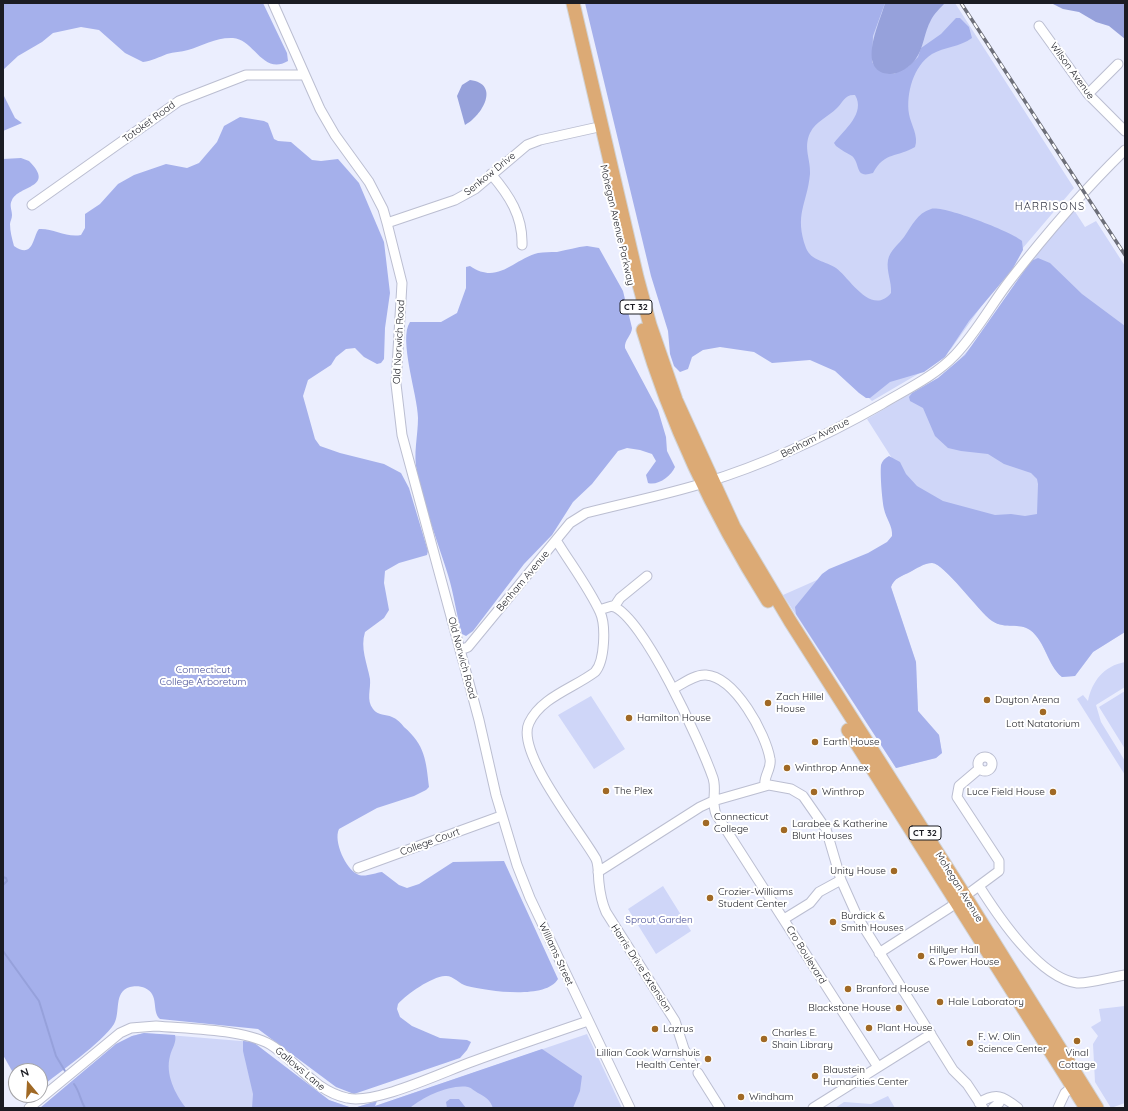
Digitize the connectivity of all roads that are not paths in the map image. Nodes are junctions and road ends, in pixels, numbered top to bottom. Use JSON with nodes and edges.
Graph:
{"nodes":[{"id":1,"x":273,"y":3,"type":"edge"},
{"id":2,"x":565,"y":3,"type":"edge"},
{"id":3,"x":574,"y":3,"type":"edge"},
{"id":4,"x":1039,"y":26,"type":"dead end"},
{"id":5,"x":1118,"y":64,"type":"dead end"},
{"id":6,"x":304,"y":75,"type":"junction"},
{"id":7,"x":1088,"y":94,"type":"junction"},
{"id":8,"x":594,"y":128,"type":"junction"},
{"id":9,"x":1125,"y":131,"type":"edge"},
{"id":10,"x":1125,"y":150,"type":"edge"},
{"id":11,"x":491,"y":174,"type":"junction"},
{"id":12,"x":32,"y":205,"type":"dead end"},
{"id":13,"x":387,"y":223,"type":"junction"},
{"id":14,"x":522,"y":245,"type":"dead end"},
{"id":15,"x":707,"y":482,"type":"junction"},
{"id":16,"x":556,"y":540,"type":"junction"},
{"id":17,"x":647,"y":576,"type":"dead end"},
{"id":18,"x":765,"y":588,"type":"joint"},
{"id":19,"x":614,"y":607,"type":"junction"},
{"id":20,"x":598,"y":610,"type":"junction"},
{"id":21,"x":460,"y":650,"type":"junction"},
{"id":22,"x":673,"y":689,"type":"junction"},
{"id":23,"x":979,"y":768,"type":"dead end"},
{"id":24,"x":764,"y":786,"type":"junction"},
{"id":25,"x":496,"y":796,"type":"joint"},
{"id":26,"x":713,"y":801,"type":"junction"},
{"id":27,"x":502,"y":816,"type":"junction"},
{"id":28,"x":358,"y":868,"type":"dead end"},
{"id":29,"x":598,"y":872,"type":"junction"},
{"id":30,"x":841,"y":880,"type":"junction"},
{"id":31,"x":979,"y":886,"type":"junction"},
{"id":32,"x":961,"y":899,"type":"junction"},
{"id":33,"x":784,"y":919,"type":"junction"},
{"id":34,"x":879,"y":953,"type":"junction"},
{"id":35,"x":1125,"y":975,"type":"edge"},
{"id":36,"x":588,"y":1021,"type":"junction"},
{"id":37,"x":930,"y":1034,"type":"junction"},
{"id":38,"x":692,"y":1063,"type":"dead end"},
{"id":39,"x":878,"y":1067,"type":"junction"},
{"id":40,"x":698,"y":1073,"type":"dead end"},
{"id":41,"x":1076,"y":1084,"type":"junction"},
{"id":42,"x":1001,"y":1098,"type":"junction"},
{"id":43,"x":981,"y":1105,"type":"edge"},
{"id":44,"x":29,"y":1108,"type":"edge"},
{"id":45,"x":630,"y":1108,"type":"edge"},
{"id":46,"x":720,"y":1108,"type":"edge"},
{"id":47,"x":812,"y":1108,"type":"edge"},
{"id":48,"x":993,"y":1108,"type":"edge"},
{"id":49,"x":1018,"y":1108,"type":"edge"},
{"id":50,"x":1058,"y":1108,"type":"edge"},
{"id":51,"x":1086,"y":1108,"type":"edge"},
{"id":52,"x":1097,"y":1108,"type":"edge"}],
"edges":[{"from":1,"to":6,"type":"street","name":"Old Norwich Road"},
{"from":2,"to":8,"type":"highway","name":"Mohegan Avenue Parkway","number":"CT 32"},
{"from":3,"to":15,"type":"highway","name":"Mohegan Avenue Parkway","number":"CT 32"},
{"from":4,"to":7,"type":"street","name":"Wilson Avenue"},
{"from":5,"to":7,"type":"street"},
{"from":6,"to":12,"type":"street","name":"Totoket Road"},
{"from":6,"to":13,"type":"street","name":"Old Norwich Road"},
{"from":7,"to":9,"type":"street","name":"Wilson Avenue"},
{"from":8,"to":11,"type":"street","name":"Senkow Drive"},
{"from":8,"to":15,"type":"highway","name":"Mohegan Avenue Parkway","number":"CT 32"},
{"from":10,"to":15,"type":"street","name":"Benham Avenue"},
{"from":11,"to":13,"type":"street","name":"Senkow Drive"},
{"from":11,"to":14,"type":"street"},
{"from":13,"to":21,"type":"street","name":"Old Norwich Road"},
{"from":15,"to":16,"type":"street","name":"Benham Avenue"},
{"from":15,"to":18,"type":"highway","name":"Mohegan Avenue Parkway","number":"CT 32"},
{"from":16,"to":20,"type":"street","name":"Harris Drive Extension"},
{"from":16,"to":21,"type":"street","name":"Benham Avenue"},
{"from":17,"to":19,"type":"street"},
{"from":18,"to":32,"type":"highway","name":"Mohegan Avenue","number":"CT 32"},
{"from":19,"to":20,"type":"street"},
{"from":19,"to":22,"type":"street"},
{"from":20,"to":29,"type":"street","name":"Harris Drive Extension"},
{"from":21,"to":25,"type":"street","name":"Old Norwich Road"},
{"from":22,"to":24,"type":"street"},
{"from":22,"to":26,"type":"street"},
{"from":23,"to":31,"type":"street"},
{"from":24,"to":26,"type":"street"},
{"from":24,"to":30,"type":"street"},
{"from":25,"to":27,"type":"street","name":"Williams Street"},
{"from":26,"to":29,"type":"street"},
{"from":26,"to":33,"type":"street","name":"Cro Boulevard"},
{"from":27,"to":28,"type":"street","name":"College Court"},
{"from":27,"to":36,"type":"street","name":"Williams Street"},
{"from":29,"to":38,"type":"street","name":"Harris Drive Extension"},
{"from":30,"to":33,"type":"street"},
{"from":30,"to":34,"type":"street"},
{"from":31,"to":32,"type":"street"},
{"from":31,"to":35,"type":"street"},
{"from":32,"to":34,"type":"street"},
{"from":32,"to":41,"type":"highway","name":"Mohegan Avenue","number":"CT 32"},
{"from":33,"to":39,"type":"street","name":"Cro Boulevard"},
{"from":34,"to":37,"type":"street"},
{"from":36,"to":44,"type":"street","name":"Gallows Lane"},
{"from":36,"to":45,"type":"street","name":"Williams Street"},
{"from":37,"to":39,"type":"street"},
{"from":37,"to":43,"type":"street"},
{"from":39,"to":47,"type":"street"},
{"from":40,"to":46,"type":"street"},
{"from":41,"to":50,"type":"street"},
{"from":41,"to":51,"type":"highway","name":"Mohegan Avenue","number":"CT 32"},
{"from":41,"to":52,"type":"highway","name":"Mohegan Avenue","number":"CT 32"},
{"from":42,"to":43,"type":"street"},
{"from":42,"to":48,"type":"street"},
{"from":42,"to":49,"type":"street"}]}
